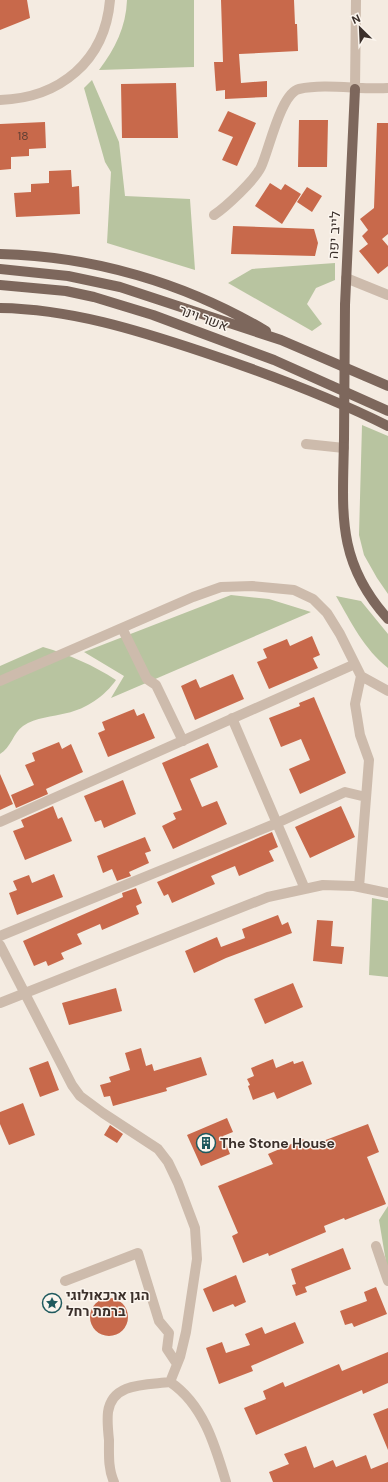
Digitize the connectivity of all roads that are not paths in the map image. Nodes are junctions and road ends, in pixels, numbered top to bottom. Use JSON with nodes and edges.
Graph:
{"nodes":[{"id":1,"x":110,"y":0,"type":"edge"},
{"id":2,"x":356,"y":0,"type":"edge"},
{"id":3,"x":388,"y":88,"type":"edge"},
{"id":4,"x":355,"y":89,"type":"junction"},
{"id":5,"x":0,"y":100,"type":"edge"},
{"id":6,"x":214,"y":215,"type":"dead end"},
{"id":7,"x":0,"y":254,"type":"edge"},
{"id":8,"x":0,"y":269,"type":"edge"},
{"id":9,"x":346,"y":278,"type":"junction"},
{"id":10,"x":0,"y":286,"type":"edge"},
{"id":11,"x":388,"y":295,"type":"edge"},
{"id":12,"x":0,"y":308,"type":"edge"},
{"id":13,"x":281,"y":340,"type":"junction"},
{"id":14,"x":388,"y":386,"type":"edge"},
{"id":15,"x":388,"y":411,"type":"edge"},
{"id":16,"x":388,"y":426,"type":"edge"},
{"id":17,"x":344,"y":443,"type":"junction"},
{"id":18,"x":306,"y":444,"type":"dead end"},
{"id":19,"x":379,"y":608,"type":"junction"},
{"id":20,"x":388,"y":614,"type":"edge"},
{"id":21,"x":388,"y":619,"type":"edge"},
{"id":22,"x":122,"y":628,"type":"junction"},
{"id":23,"x":355,"y":664,"type":"junction"},
{"id":24,"x":361,"y":676,"type":"junction"},
{"id":25,"x":0,"y":681,"type":"edge"},
{"id":26,"x":388,"y":691,"type":"edge"},
{"id":27,"x":232,"y":718,"type":"junction"},
{"id":28,"x":183,"y":741,"type":"junction"},
{"id":29,"x":366,"y":797,"type":"junction"},
{"id":30,"x":0,"y":822,"type":"edge"},
{"id":31,"x":277,"y":823,"type":"junction"},
{"id":32,"x":359,"y":887,"type":"junction"},
{"id":33,"x":304,"y":889,"type":"junction"},
{"id":34,"x":388,"y":893,"type":"edge"},
{"id":35,"x":0,"y":936,"type":"edge"},
{"id":36,"x":0,"y":945,"type":"edge"},
{"id":37,"x":26,"y":993,"type":"junction"},
{"id":38,"x":0,"y":1003,"type":"edge"},
{"id":39,"x":376,"y":1246,"type":"dead end"},
{"id":40,"x":65,"y":1281,"type":"dead end"},
{"id":41,"x":388,"y":1281,"type":"edge"},
{"id":42,"x":177,"y":1364,"type":"junction"},
{"id":43,"x":170,"y":1382,"type":"junction"},
{"id":44,"x":114,"y":1482,"type":"edge"},
{"id":45,"x":226,"y":1482,"type":"edge"}],
"edges":[{"from":1,"to":5,"type":"street"},
{"from":2,"to":4,"type":"street","name":"לייב יפה"},
{"from":3,"to":4,"type":"street"},
{"from":4,"to":6,"type":"street"},
{"from":4,"to":9,"type":"main road","name":"לייב יפה"},
{"from":7,"to":13,"type":"main road"},
{"from":8,"to":13,"type":"main road","name":"אשר וינר"},
{"from":9,"to":11,"type":"street"},
{"from":9,"to":17,"type":"main road","name":"לייב יפה","bridge":true},
{"from":10,"to":15,"type":"main road","name":"אשר וינר"},
{"from":12,"to":16,"type":"main road"},
{"from":13,"to":14,"type":"main road","name":"אשר וינר"},
{"from":17,"to":18,"type":"street"},
{"from":17,"to":19,"type":"main road","name":"לייב יפה"},
{"from":19,"to":20,"type":"main road"},
{"from":19,"to":21,"type":"main road","name":"לייב יפה"},
{"from":22,"to":23,"type":"street"},
{"from":22,"to":25,"type":"street"},
{"from":22,"to":28,"type":"street"},
{"from":23,"to":24,"type":"street"},
{"from":23,"to":27,"type":"street"},
{"from":24,"to":26,"type":"street"},
{"from":24,"to":29,"type":"street"},
{"from":27,"to":28,"type":"street"},
{"from":27,"to":31,"type":"street"},
{"from":28,"to":30,"type":"street"},
{"from":29,"to":31,"type":"street"},
{"from":29,"to":32,"type":"street"},
{"from":31,"to":33,"type":"street"},
{"from":31,"to":35,"type":"street"},
{"from":32,"to":33,"type":"street"},
{"from":32,"to":34,"type":"street"},
{"from":33,"to":37,"type":"street"},
{"from":36,"to":37,"type":"street"},
{"from":37,"to":38,"type":"street"},
{"from":37,"to":42,"type":"street"},
{"from":39,"to":41,"type":"street"},
{"from":40,"to":42,"type":"street"},
{"from":42,"to":43,"type":"street"},
{"from":43,"to":44,"type":"street"},
{"from":43,"to":45,"type":"street"}]}
